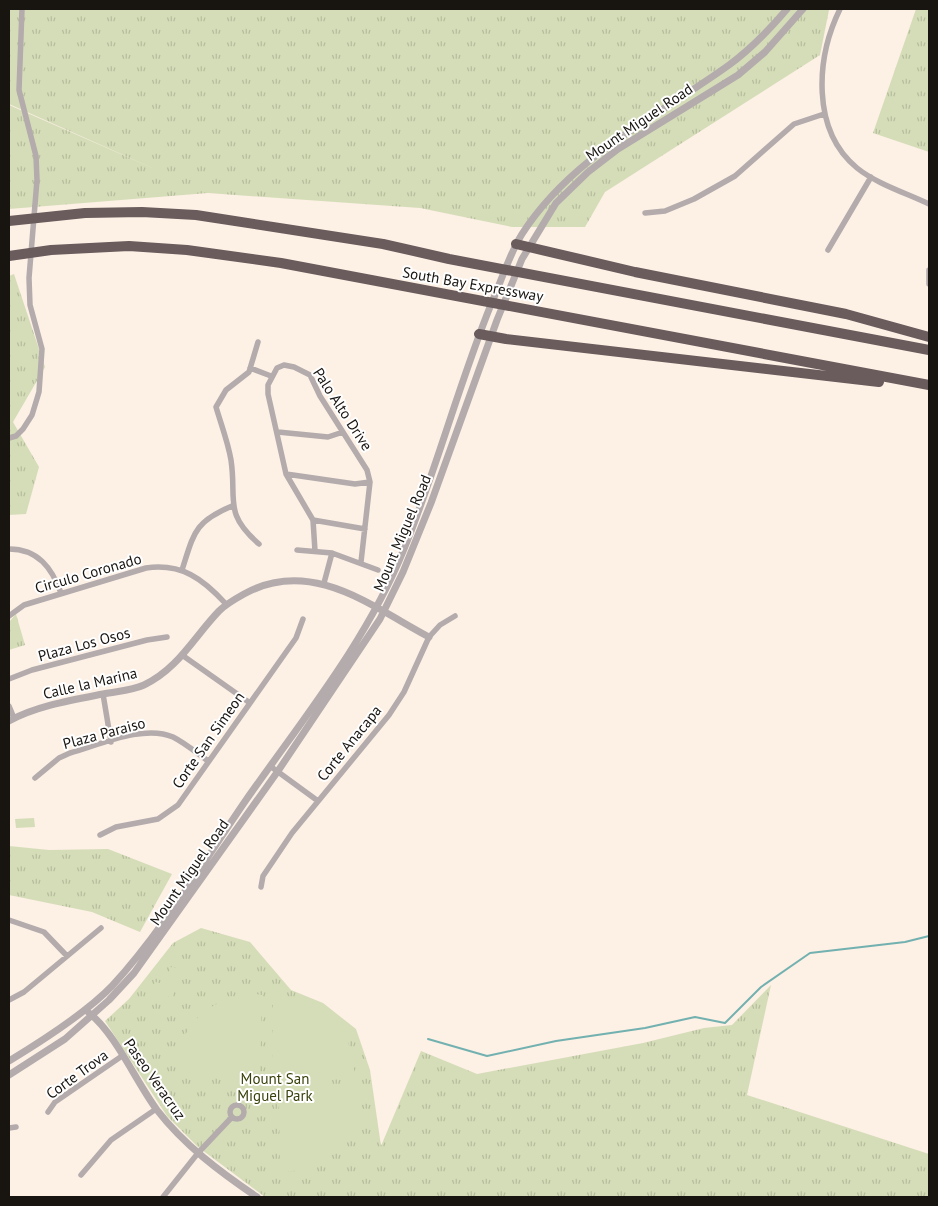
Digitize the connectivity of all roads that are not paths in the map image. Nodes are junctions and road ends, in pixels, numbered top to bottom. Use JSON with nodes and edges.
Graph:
{"nodes":[{"id":1,"x":22,"y":9,"type":"edge"},
{"id":2,"x":788,"y":9,"type":"edge"},
{"id":3,"x":803,"y":9,"type":"edge"},
{"id":4,"x":840,"y":9,"type":"edge"},
{"id":5,"x":824,"y":114,"type":"junction"},
{"id":6,"x":871,"y":177,"type":"junction"},
{"id":7,"x":929,"y":204,"type":"edge"},
{"id":8,"x":646,"y":213,"type":"dead end"},
{"id":9,"x":9,"y":221,"type":"edge"},
{"id":10,"x":516,"y":244,"type":"junction"},
{"id":11,"x":528,"y":247,"type":"junction"},
{"id":12,"x":828,"y":250,"type":"dead end"},
{"id":13,"x":9,"y":256,"type":"edge"},
{"id":14,"x":929,"y":270,"type":"edge"},
{"id":15,"x":929,"y":284,"type":"edge"},
{"id":16,"x":481,"y":330,"type":"junction"},
{"id":17,"x":493,"y":333,"type":"junction"},
{"id":18,"x":929,"y":337,"type":"edge"},
{"id":19,"x":258,"y":342,"type":"dead end"},
{"id":20,"x":929,"y":350,"type":"edge"},
{"id":21,"x":250,"y":368,"type":"junction"},
{"id":22,"x":271,"y":376,"type":"junction"},
{"id":23,"x":929,"y":387,"type":"edge"},
{"id":24,"x":278,"y":432,"type":"junction"},
{"id":25,"x":343,"y":432,"type":"junction"},
{"id":26,"x":9,"y":438,"type":"edge"},
{"id":27,"x":286,"y":474,"type":"junction"},
{"id":28,"x":370,"y":482,"type":"junction"},
{"id":29,"x":232,"y":506,"type":"junction"},
{"id":30,"x":313,"y":520,"type":"junction"},
{"id":31,"x":365,"y":529,"type":"junction"},
{"id":32,"x":259,"y":544,"type":"dead end"},
{"id":33,"x":9,"y":549,"type":"edge"},
{"id":34,"x":297,"y":550,"type":"dead end"},
{"id":35,"x":315,"y":551,"type":"junction"},
{"id":36,"x":332,"y":553,"type":"junction"},
{"id":37,"x":360,"y":562,"type":"junction"},
{"id":38,"x":182,"y":570,"type":"junction"},
{"id":39,"x":378,"y":570,"type":"dead end"},
{"id":40,"x":324,"y":583,"type":"junction"},
{"id":41,"x":61,"y":593,"type":"junction"},
{"id":42,"x":226,"y":604,"type":"junction"},
{"id":43,"x":375,"y":607,"type":"junction"},
{"id":44,"x":383,"y":612,"type":"junction"},
{"id":45,"x":9,"y":616,"type":"edge"},
{"id":46,"x":455,"y":616,"type":"dead end"},
{"id":47,"x":303,"y":618,"type":"dead end"},
{"id":48,"x":168,"y":637,"type":"dead end"},
{"id":49,"x":429,"y":637,"type":"junction"},
{"id":50,"x":182,"y":655,"type":"junction"},
{"id":51,"x":9,"y":679,"type":"edge"},
{"id":52,"x":103,"y":694,"type":"junction"},
{"id":53,"x":250,"y":703,"type":"junction"},
{"id":54,"x":9,"y":706,"type":"edge"},
{"id":55,"x":12,"y":719,"type":"edge"},
{"id":56,"x":111,"y":742,"type":"junction"},
{"id":57,"x":208,"y":761,"type":"junction"},
{"id":58,"x":270,"y":766,"type":"junction"},
{"id":59,"x":278,"y":771,"type":"junction"},
{"id":60,"x":35,"y":778,"type":"dead end"},
{"id":61,"x":318,"y":800,"type":"junction"},
{"id":62,"x":100,"y":835,"type":"dead end"},
{"id":63,"x":261,"y":887,"type":"dead end"},
{"id":64,"x":9,"y":920,"type":"edge"},
{"id":65,"x":101,"y":928,"type":"dead end"},
{"id":66,"x":67,"y":956,"type":"junction"},
{"id":67,"x":9,"y":1000,"type":"edge"},
{"id":68,"x":84,"y":1008,"type":"junction"},
{"id":69,"x":92,"y":1015,"type":"junction"},
{"id":70,"x":122,"y":1056,"type":"junction"},
{"id":71,"x":9,"y":1061,"type":"edge"},
{"id":72,"x":9,"y":1075,"type":"edge"},
{"id":73,"x":156,"y":1109,"type":"junction"},
{"id":74,"x":48,"y":1112,"type":"dead end"},
{"id":75,"x":232,"y":1117,"type":"dead end"},
{"id":76,"x":16,"y":1127,"type":"dead end"},
{"id":77,"x":9,"y":1128,"type":"edge"},
{"id":78,"x":198,"y":1154,"type":"junction"},
{"id":79,"x":81,"y":1175,"type":"dead end"},
{"id":80,"x":254,"y":1196,"type":"edge"},
{"id":81,"x":162,"y":1197,"type":"edge"}],
"edges":[{"from":1,"to":26,"type":"street"},
{"from":2,"to":10,"type":"street","name":"Mount Miguel Road"},
{"from":3,"to":11,"type":"street","name":"Mount Miguel Road"},
{"from":4,"to":5,"type":"street"},
{"from":5,"to":6,"type":"street"},
{"from":5,"to":8,"type":"street"},
{"from":6,"to":7,"type":"street"},
{"from":6,"to":12,"type":"street"},
{"from":9,"to":20,"type":"highway","name":"South Bay Expressway"},
{"from":10,"to":11,"type":"highway"},
{"from":10,"to":16,"type":"street","name":"Mount Miguel Road"},
{"from":11,"to":17,"type":"street","name":"Mount Miguel Road"},
{"from":11,"to":18,"type":"highway"},
{"from":13,"to":23,"type":"highway","name":"South Bay Expressway"},
{"from":14,"to":15,"type":"street"},
{"from":16,"to":17,"type":"highway"},
{"from":16,"to":43,"type":"street","name":"Mount Miguel Road"},
{"from":17,"to":23,"type":"highway"},
{"from":17,"to":44,"type":"street","name":"Mount Miguel Road"},
{"from":19,"to":21,"type":"street"},
{"from":21,"to":22,"type":"street"},
{"from":21,"to":29,"type":"street"},
{"from":22,"to":24,"type":"street"},
{"from":22,"to":25,"type":"street","name":"Palo Alto Drive"},
{"from":24,"to":25,"type":"street"},
{"from":24,"to":27,"type":"street"},
{"from":25,"to":28,"type":"street","name":"Palo Alto Drive"},
{"from":27,"to":28,"type":"street"},
{"from":27,"to":30,"type":"street"},
{"from":28,"to":31,"type":"street","name":"Palo Alto Drive"},
{"from":29,"to":32,"type":"street"},
{"from":29,"to":38,"type":"street"},
{"from":30,"to":31,"type":"street"},
{"from":30,"to":35,"type":"street"},
{"from":31,"to":37,"type":"street","name":"Palo Alto Drive"},
{"from":33,"to":41,"type":"street"},
{"from":34,"to":35,"type":"street"},
{"from":35,"to":36,"type":"street"},
{"from":36,"to":37,"type":"street"},
{"from":36,"to":40,"type":"street"},
{"from":37,"to":39,"type":"street"},
{"from":38,"to":41,"type":"street","name":"Circulo Coronado"},
{"from":38,"to":42,"type":"street","name":"Circulo Coronado"},
{"from":40,"to":42,"type":"street","name":"Calle la Marina"},
{"from":40,"to":43,"type":"street","name":"Calle la Marina"},
{"from":41,"to":45,"type":"street","name":"Circulo Coronado"},
{"from":42,"to":50,"type":"street","name":"Calle la Marina"},
{"from":43,"to":44,"type":"street","name":"Calle la Marina"},
{"from":43,"to":58,"type":"street","name":"Mount Miguel Road"},
{"from":44,"to":49,"type":"street","name":"Calle la Marina"},
{"from":44,"to":59,"type":"street","name":"Mount Miguel Road"},
{"from":46,"to":49,"type":"street","name":"Corte Anacapa"},
{"from":47,"to":53,"type":"street","name":"Corte San Simeon"},
{"from":48,"to":51,"type":"street","name":"Plaza Los Osos"},
{"from":49,"to":61,"type":"street","name":"Corte Anacapa"},
{"from":50,"to":52,"type":"street","name":"Calle la Marina"},
{"from":50,"to":53,"type":"street"},
{"from":52,"to":55,"type":"street","name":"Calle la Marina"},
{"from":52,"to":56,"type":"street"},
{"from":53,"to":57,"type":"street","name":"Corte San Simeon"},
{"from":54,"to":55,"type":"street"},
{"from":56,"to":57,"type":"street","name":"Plaza Paraiso"},
{"from":56,"to":60,"type":"street","name":"Plaza Paraiso"},
{"from":57,"to":62,"type":"street","name":"Corte San Simeon"},
{"from":58,"to":59,"type":"street"},
{"from":58,"to":68,"type":"street","name":"Mount Miguel Road"},
{"from":59,"to":61,"type":"street"},
{"from":59,"to":69,"type":"street","name":"Mount Miguel Road"},
{"from":61,"to":63,"type":"street","name":"Corte Anacapa"},
{"from":64,"to":66,"type":"street"},
{"from":65,"to":66,"type":"street"},
{"from":66,"to":67,"type":"street"},
{"from":68,"to":69,"type":"street","name":"Paseo Veracruz"},
{"from":68,"to":71,"type":"street","name":"Mount Miguel Road"},
{"from":69,"to":70,"type":"street","name":"Paseo Veracruz"},
{"from":69,"to":72,"type":"street","name":"Mount Miguel Road"},
{"from":70,"to":73,"type":"street","name":"Paseo Veracruz"},
{"from":70,"to":74,"type":"street","name":"Corte Trova"},
{"from":73,"to":78,"type":"street","name":"Paseo Veracruz"},
{"from":73,"to":79,"type":"street"},
{"from":75,"to":78,"type":"street"},
{"from":76,"to":77,"type":"street"},
{"from":78,"to":80,"type":"street","name":"Paseo Veracruz"},
{"from":78,"to":81,"type":"street"}]}
